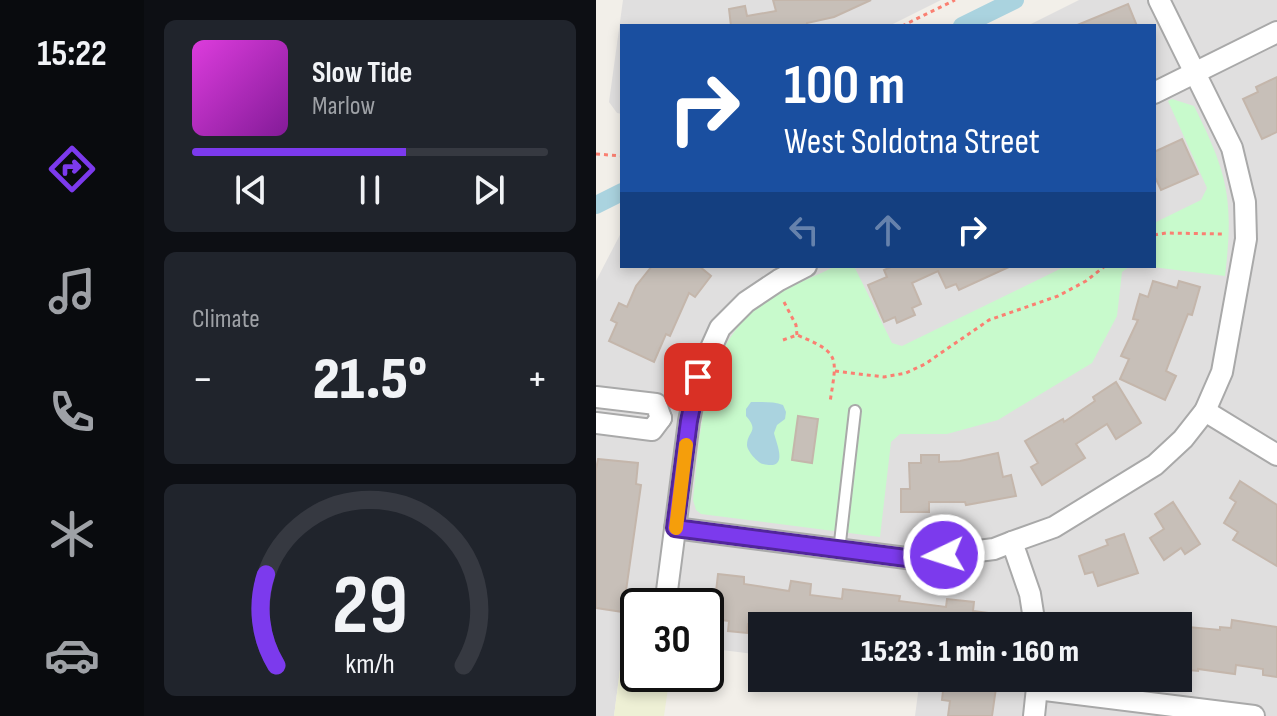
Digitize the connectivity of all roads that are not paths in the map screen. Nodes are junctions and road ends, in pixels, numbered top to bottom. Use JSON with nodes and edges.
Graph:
{"nodes":[{"id":1,"x":1159,"y":0,"type":"edge"},
{"id":2,"x":1277,"y":32,"type":"edge"},
{"id":3,"x":1195,"y":73,"type":"junction"},
{"id":4,"x":1156,"y":92,"type":"edge"},
{"id":5,"x":802,"y":268,"type":"edge"},
{"id":6,"x":596,"y":397,"type":"edge"},
{"id":7,"x":855,"y":411,"type":"dead end"},
{"id":8,"x":1205,"y":411,"type":"junction"},
{"id":9,"x":661,"y":418,"type":"junction"},
{"id":10,"x":689,"y":421,"type":"junction"},
{"id":11,"x":596,"y":423,"type":"edge"},
{"id":12,"x":1277,"y":455,"type":"edge"},
{"id":13,"x":675,"y":528,"type":"junction"},
{"id":14,"x":1012,"y":542,"type":"junction"},
{"id":15,"x":839,"y":551,"type":"junction"},
{"id":16,"x":667,"y":588,"type":"edge"},
{"id":17,"x":1033,"y":612,"type":"edge"},
{"id":18,"x":1037,"y":692,"type":"edge"},
{"id":19,"x":1097,"y":692,"type":"edge"},
{"id":20,"x":1034,"y":716,"type":"edge"},
{"id":21,"x":1254,"y":716,"type":"edge"}],
"edges":[{"from":1,"to":3,"type":"street"},
{"from":2,"to":3,"type":"street"},
{"from":3,"to":4,"type":"street"},
{"from":3,"to":8,"type":"street"},
{"from":5,"to":10,"type":"street"},
{"from":6,"to":9,"type":"street"},
{"from":7,"to":15,"type":"lane"},
{"from":8,"to":12,"type":"street"},
{"from":8,"to":14,"type":"street"},
{"from":9,"to":10,"type":"street"},
{"from":9,"to":11,"type":"street"},
{"from":10,"to":13,"type":"street"},
{"from":13,"to":15,"type":"street"},
{"from":13,"to":16,"type":"street"},
{"from":14,"to":15,"type":"street"},
{"from":14,"to":17,"type":"street"},
{"from":18,"to":20,"type":"street"},
{"from":19,"to":21,"type":"street"}]}
